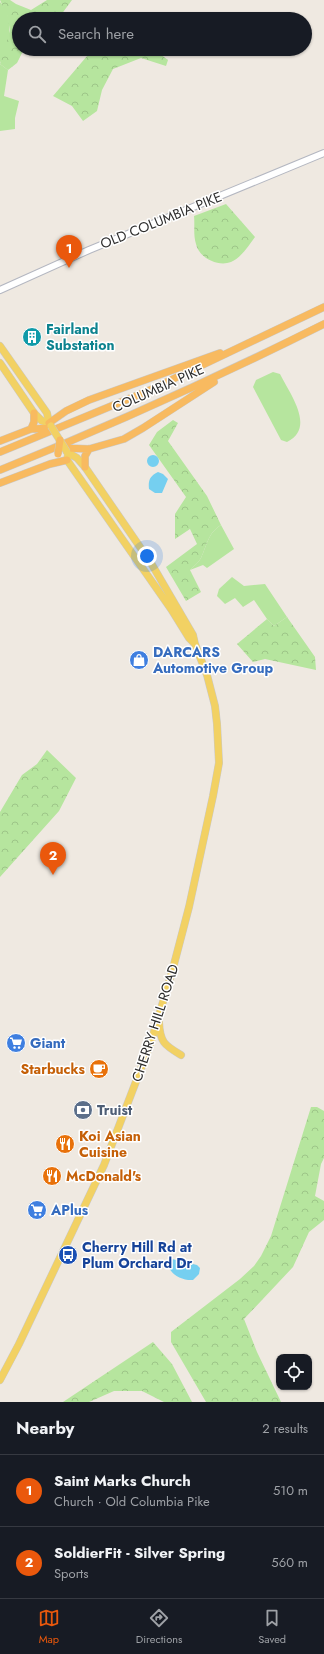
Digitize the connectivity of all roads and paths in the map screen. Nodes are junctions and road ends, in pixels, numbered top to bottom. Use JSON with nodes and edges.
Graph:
{"nodes":[{"id":1,"x":324,"y":153,"type":"edge"},
{"id":2,"x":0,"y":290,"type":"edge"},
{"id":3,"x":324,"y":307,"type":"edge"},
{"id":4,"x":324,"y":324,"type":"edge"},
{"id":5,"x":262,"y":338,"type":"junction"},
{"id":6,"x":0,"y":346,"type":"edge"},
{"id":7,"x":0,"y":363,"type":"edge"},
{"id":8,"x":241,"y":365,"type":"junction"},
{"id":9,"x":34,"y":413,"type":"junction"},
{"id":10,"x":50,"y":427,"type":"junction"},
{"id":11,"x":30,"y":429,"type":"junction"},
{"id":12,"x":60,"y":440,"type":"junction"},
{"id":13,"x":0,"y":441,"type":"edge"},
{"id":14,"x":89,"y":449,"type":"junction"},
{"id":15,"x":0,"y":452,"type":"edge"},
{"id":16,"x":67,"y":454,"type":"junction"},
{"id":17,"x":50,"y":464,"type":"junction"},
{"id":18,"x":85,"y":467,"type":"junction"},
{"id":19,"x":0,"y":470,"type":"edge"},
{"id":20,"x":0,"y":483,"type":"edge"},
{"id":21,"x":195,"y":644,"type":"junction"},
{"id":22,"x":158,"y":1017,"type":"junction"},
{"id":23,"x":181,"y":1055,"type":"dead end"},
{"id":24,"x":0,"y":1380,"type":"edge"}],
"edges":[{"from":1,"to":2,"type":"main road","name":"OLD COLUMBIA PIKE"},
{"from":3,"to":5,"type":"highway","name":"COLUMBIA PIKE"},
{"from":4,"to":8,"type":"highway","name":"COLUMBIA PIKE"},
{"from":5,"to":10,"type":"highway"},
{"from":5,"to":15,"type":"highway","name":"COLUMBIA PIKE"},
{"from":6,"to":10,"type":"main road"},
{"from":7,"to":9,"type":"main road"},
{"from":8,"to":14,"type":"highway"},
{"from":8,"to":19,"type":"highway","name":"COLUMBIA PIKE"},
{"from":9,"to":10,"type":"main road"},
{"from":9,"to":11,"type":"highway"},
{"from":10,"to":11,"type":"highway"},
{"from":10,"to":12,"type":"main road","name":"CHERRY HILL ROAD","bridge":true},
{"from":11,"to":13,"type":"highway"},
{"from":12,"to":16,"type":"main road","name":"CHERRY HILL ROAD","bridge":true},
{"from":12,"to":17,"type":"highway","bridge":true},
{"from":14,"to":16,"type":"highway"},
{"from":14,"to":18,"type":"highway"},
{"from":16,"to":17,"type":"highway"},
{"from":16,"to":18,"type":"main road","name":"CHERRY HILL ROAD"},
{"from":16,"to":21,"type":"main road","name":"CHERRY HILL ROAD"},
{"from":17,"to":20,"type":"highway"},
{"from":18,"to":21,"type":"main road","name":"CHERRY HILL ROAD"},
{"from":21,"to":22,"type":"main road","name":"CHERRY HILL ROAD"},
{"from":22,"to":23,"type":"main road"},
{"from":22,"to":24,"type":"main road","name":"CHERRY HILL ROAD"}]}
